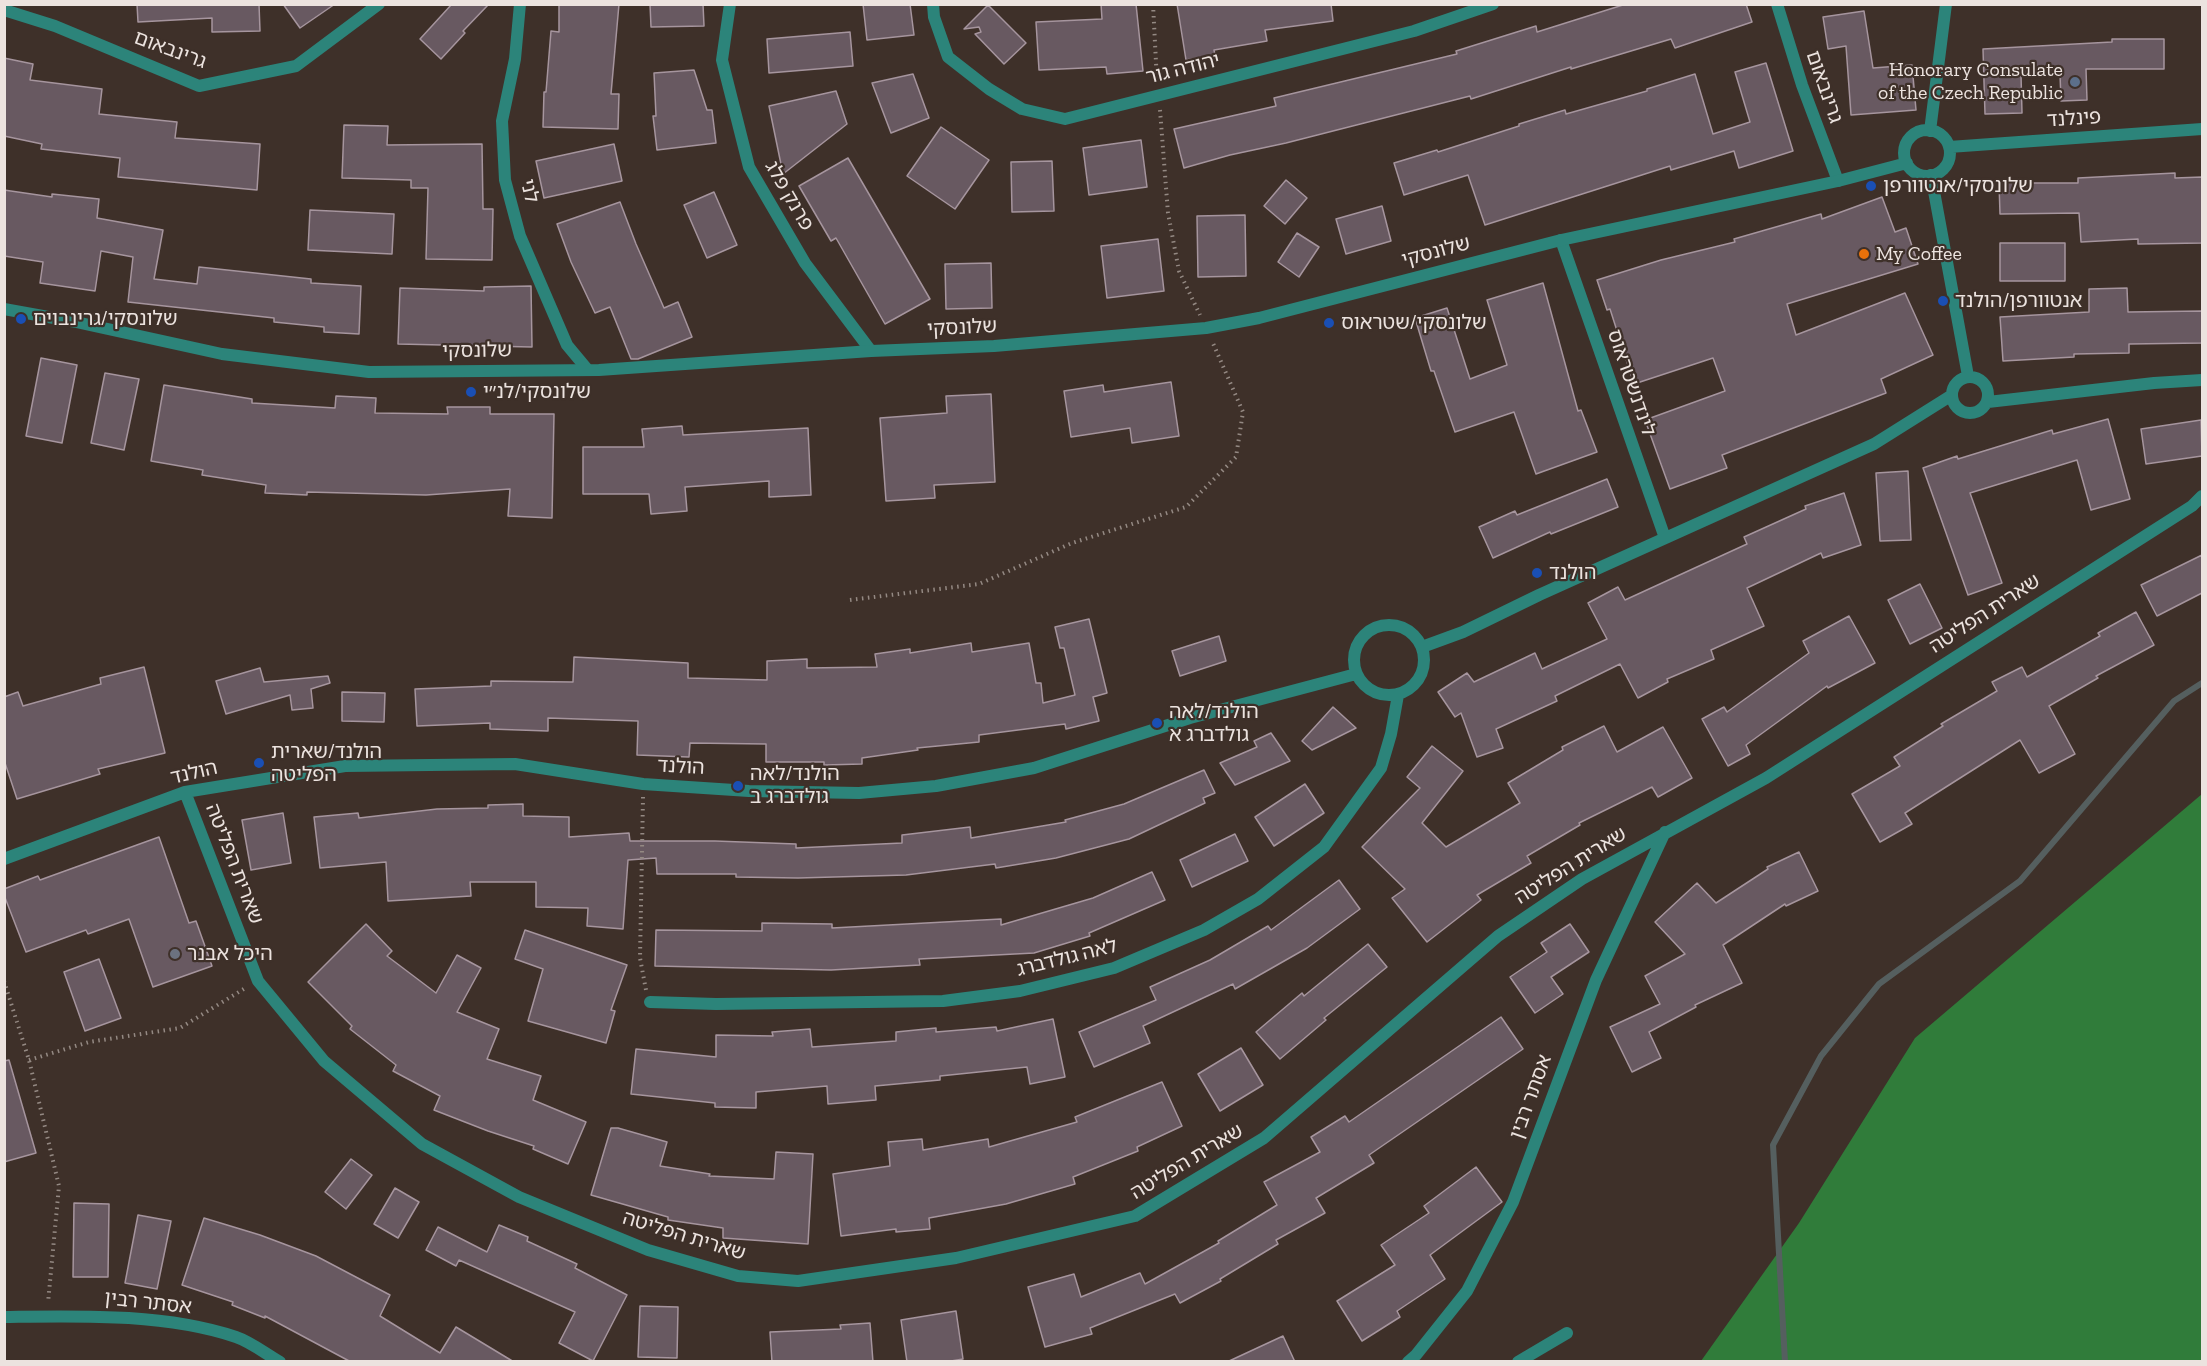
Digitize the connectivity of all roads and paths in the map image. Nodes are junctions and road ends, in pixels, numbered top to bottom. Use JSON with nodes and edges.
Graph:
{"nodes":[{"id":1,"x":379,"y":4,"type":"edge"},
{"id":2,"x":520,"y":4,"type":"edge"},
{"id":3,"x":730,"y":4,"type":"edge"},
{"id":4,"x":933,"y":4,"type":"edge"},
{"id":5,"x":1152,"y":4,"type":"edge"},
{"id":6,"x":1493,"y":4,"type":"edge"},
{"id":7,"x":1777,"y":4,"type":"edge"},
{"id":8,"x":1946,"y":4,"type":"edge"},
{"id":9,"x":4,"y":10,"type":"edge"},
{"id":10,"x":1158,"y":95,"type":"junction"},
{"id":11,"x":2202,"y":129,"type":"edge"},
{"id":12,"x":1930,"y":131,"type":"junction"},
{"id":13,"x":1949,"y":147,"type":"junction"},
{"id":14,"x":1908,"y":163,"type":"junction"},
{"id":15,"x":1931,"y":175,"type":"junction"},
{"id":16,"x":1838,"y":181,"type":"junction"},
{"id":17,"x":1561,"y":240,"type":"junction"},
{"id":18,"x":4,"y":309,"type":"edge"},
{"id":19,"x":1206,"y":328,"type":"junction"},
{"id":20,"x":871,"y":351,"type":"junction"},
{"id":21,"x":587,"y":369,"type":"junction"},
{"id":22,"x":1968,"y":376,"type":"junction"},
{"id":23,"x":2202,"y":380,"type":"edge"},
{"id":24,"x":1952,"y":395,"type":"junction"},
{"id":25,"x":1988,"y":402,"type":"junction"},
{"id":26,"x":2202,"y":496,"type":"edge"},
{"id":27,"x":1665,"y":538,"type":"junction"},
{"id":28,"x":850,"y":600,"type":"dead end"},
{"id":29,"x":1422,"y":647,"type":"junction"},
{"id":30,"x":1356,"y":674,"type":"junction"},
{"id":31,"x":1398,"y":695,"type":"junction"},
{"id":32,"x":643,"y":784,"type":"junction"},
{"id":33,"x":185,"y":792,"type":"junction"},
{"id":34,"x":1665,"y":832,"type":"junction"},
{"id":35,"x":4,"y":859,"type":"edge"},
{"id":36,"x":4,"y":981,"type":"edge"},
{"id":37,"x":258,"y":981,"type":"junction"},
{"id":38,"x":650,"y":1002,"type":"joint"},
{"id":39,"x":29,"y":1060,"type":"junction"},
{"id":40,"x":47,"y":1316,"type":"junction"},
{"id":41,"x":4,"y":1317,"type":"edge"},
{"id":42,"x":1567,"y":1333,"type":"dead end"},
{"id":43,"x":280,"y":1362,"type":"edge"},
{"id":44,"x":1408,"y":1362,"type":"edge"},
{"id":45,"x":1518,"y":1362,"type":"edge"}],
"edges":[{"from":1,"to":9,"type":"street","name":"גרינבאום"},
{"from":2,"to":21,"type":"street","name":"לני"},
{"from":3,"to":20,"type":"street","name":"פרנק פלג"},
{"from":4,"to":10,"type":"street","name":"יהודה גור"},
{"from":5,"to":10,"type":"path"},
{"from":6,"to":10,"type":"street","name":"יהודה גור"},
{"from":7,"to":16,"type":"street","name":"גרינבאום"},
{"from":8,"to":12,"type":"street"},
{"from":10,"to":19,"type":"path"},
{"from":11,"to":13,"type":"street","name":"פינלנד"},
{"from":12,"to":13,"type":"street"},
{"from":12,"to":14,"type":"street"},
{"from":13,"to":15,"type":"street"},
{"from":14,"to":15,"type":"street"},
{"from":14,"to":16,"type":"street","name":"שלונסקי"},
{"from":15,"to":22,"type":"street"},
{"from":16,"to":17,"type":"street","name":"שלונסקי"},
{"from":17,"to":19,"type":"street","name":"שלונסקי"},
{"from":17,"to":27,"type":"street","name":"לינדנשטראוס"},
{"from":18,"to":21,"type":"street","name":"שלונסקי"},
{"from":19,"to":20,"type":"street","name":"שלונסקי"},
{"from":19,"to":28,"type":"path"},
{"from":20,"to":21,"type":"street","name":"שלונסקי"},
{"from":22,"to":24,"type":"street"},
{"from":22,"to":25,"type":"street"},
{"from":23,"to":25,"type":"street"},
{"from":24,"to":25,"type":"street"},
{"from":24,"to":27,"type":"street"},
{"from":26,"to":34,"type":"street","name":"שארית הפליטה"},
{"from":27,"to":29,"type":"street"},
{"from":29,"to":30,"type":"street"},
{"from":29,"to":31,"type":"street"},
{"from":30,"to":31,"type":"street"},
{"from":30,"to":32,"type":"street","name":"הולנד"},
{"from":31,"to":38,"type":"street","name":"לאה גולדברג"},
{"from":32,"to":33,"type":"street","name":"הולנד"},
{"from":32,"to":38,"type":"path"},
{"from":33,"to":35,"type":"street","name":"הולנד"},
{"from":33,"to":37,"type":"street","name":"שארית הפליטה"},
{"from":34,"to":37,"type":"street","name":"שארית הפליטה"},
{"from":34,"to":44,"type":"street","name":"אסתר רבין"},
{"from":36,"to":39,"type":"path"},
{"from":37,"to":39,"type":"path"},
{"from":39,"to":40,"type":"path"},
{"from":40,"to":41,"type":"street","name":"אסתר רבין"},
{"from":40,"to":43,"type":"street","name":"אסתר רבין"},
{"from":42,"to":45,"type":"street"}]}
